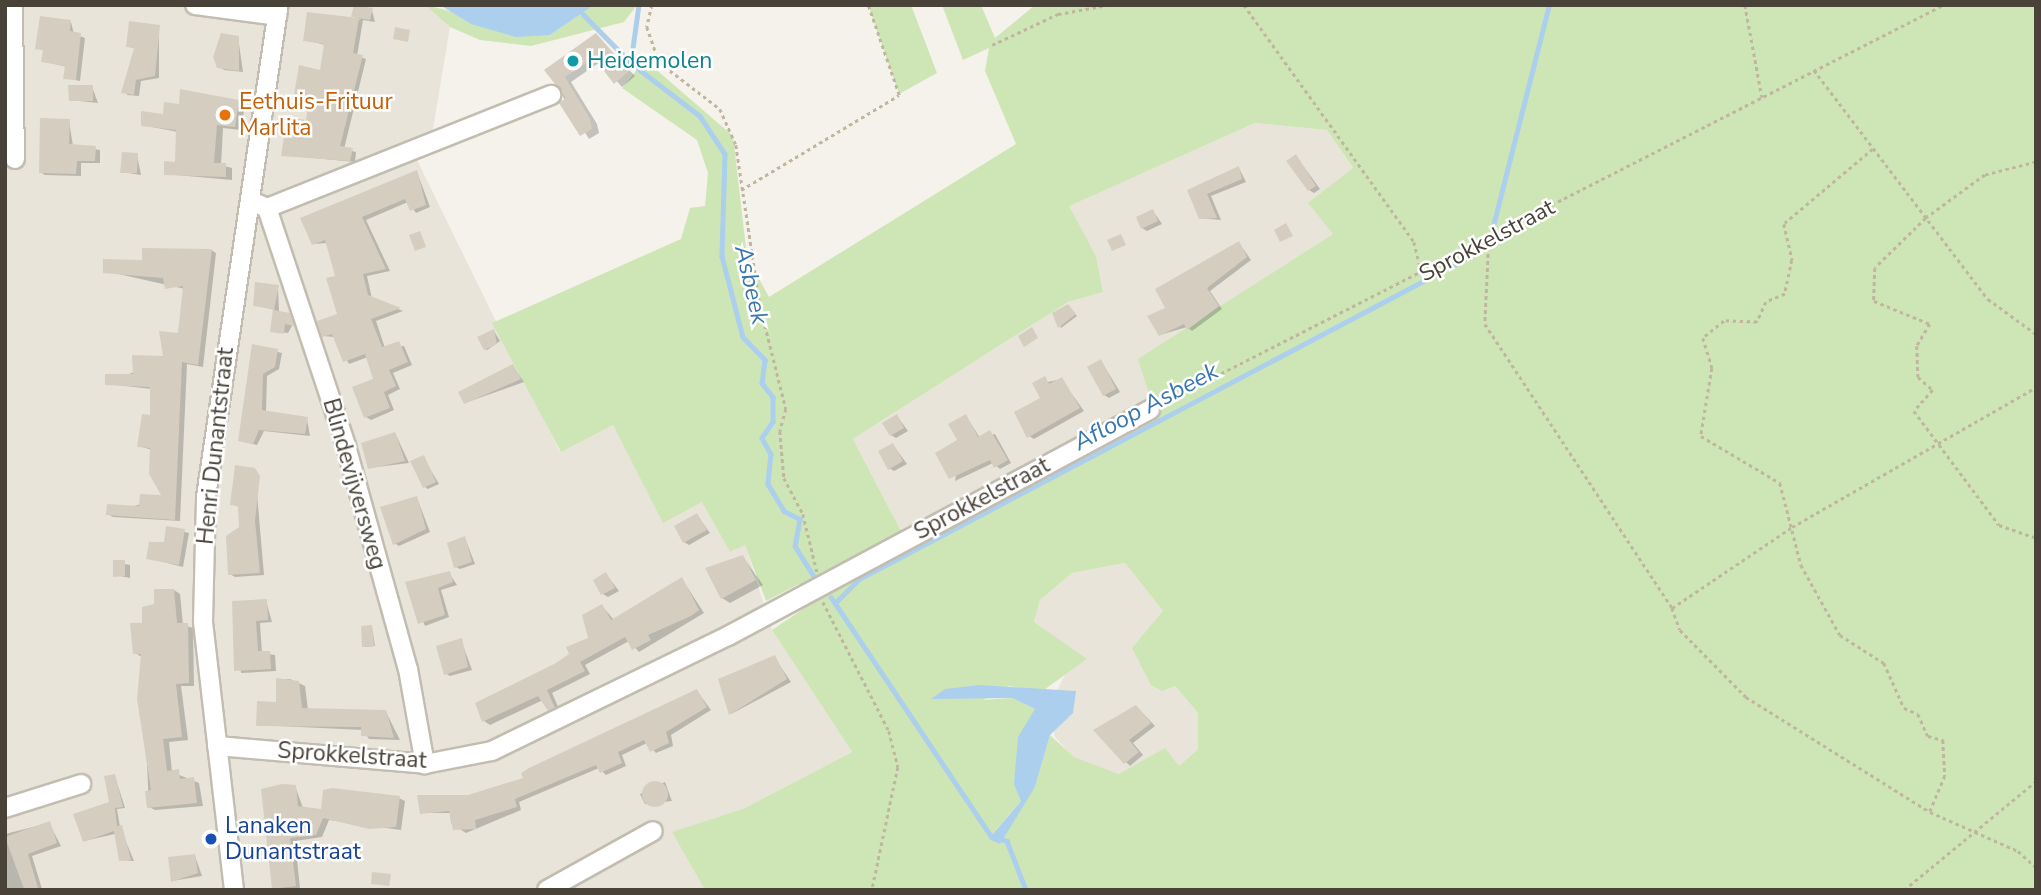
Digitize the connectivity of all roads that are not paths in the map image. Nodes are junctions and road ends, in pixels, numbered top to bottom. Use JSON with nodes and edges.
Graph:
{"nodes":[{"id":1,"x":13,"y":5,"type":"edge"},
{"id":2,"x":195,"y":5,"type":"edge"},
{"id":3,"x":278,"y":11,"type":"edge"},
{"id":4,"x":551,"y":95,"type":"dead end"},
{"id":5,"x":15,"y":159,"type":"dead end"},
{"id":6,"x":249,"y":199,"type":"junction"},
{"id":7,"x":267,"y":208,"type":"junction"},
{"id":8,"x":1150,"y":410,"type":"road end"},
{"id":9,"x":217,"y":746,"type":"junction"},
{"id":10,"x":425,"y":764,"type":"junction"},
{"id":11,"x":81,"y":784,"type":"dead end"},
{"id":12,"x":5,"y":808,"type":"edge"},
{"id":13,"x":653,"y":831,"type":"dead end"},
{"id":14,"x":233,"y":890,"type":"edge"},
{"id":15,"x":547,"y":890,"type":"edge"}],
"edges":[{"from":1,"to":5,"type":"street"},
{"from":2,"to":3,"type":"street"},
{"from":3,"to":6,"type":"street","name":"Henri Dunantstraat"},
{"from":4,"to":7,"type":"street"},
{"from":6,"to":7,"type":"street"},
{"from":6,"to":9,"type":"street","name":"Henri Dunantstraat"},
{"from":7,"to":10,"type":"street","name":"Blindevijversweg"},
{"from":8,"to":10,"type":"street","name":"Sprokkelstraat"},
{"from":9,"to":10,"type":"street","name":"Sprokkelstraat"},
{"from":9,"to":14,"type":"street","name":"Henri Dunantstraat"},
{"from":11,"to":12,"type":"street"},
{"from":13,"to":15,"type":"street"}]}
